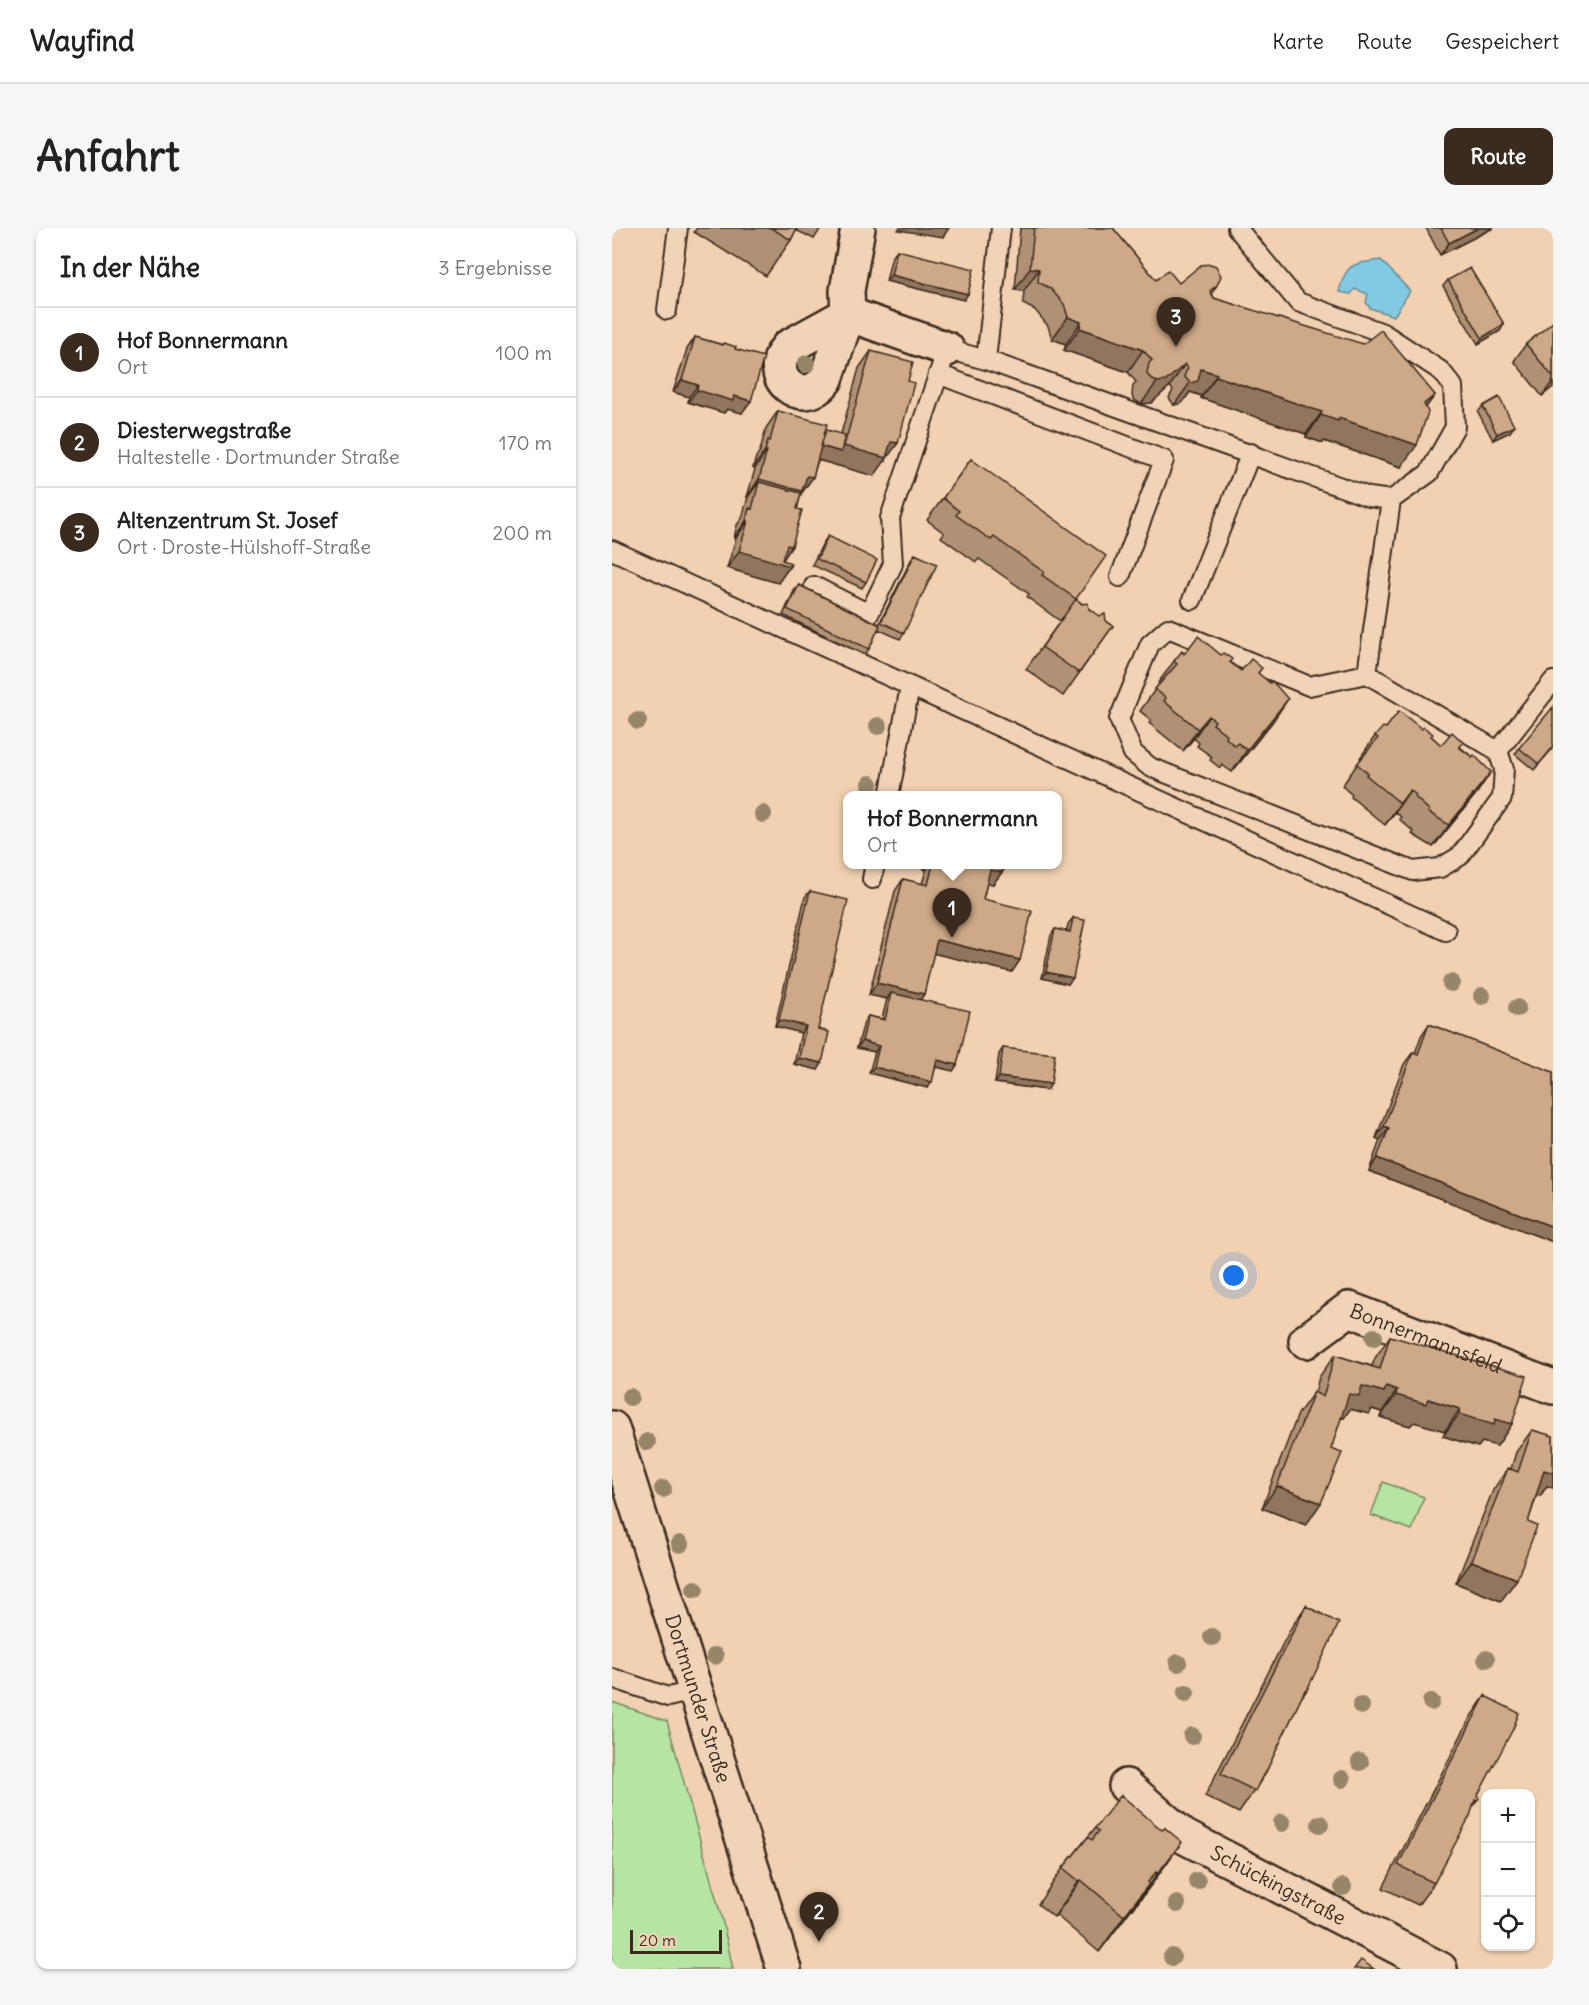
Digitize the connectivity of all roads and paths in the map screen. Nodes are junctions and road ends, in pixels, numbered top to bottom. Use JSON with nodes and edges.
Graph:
{"nodes":[{"id":1,"x":678,"y":228,"type":"edge"},
{"id":2,"x":858,"y":228,"type":"edge"},
{"id":3,"x":1001,"y":228,"type":"edge"},
{"id":4,"x":1237,"y":228,"type":"edge"},
{"id":5,"x":667,"y":310,"type":"dead end"},
{"id":6,"x":986,"y":360,"type":"junction"},
{"id":7,"x":942,"y":361,"type":"junction"},
{"id":8,"x":1251,"y":453,"type":"junction"},
{"id":9,"x":1391,"y":500,"type":"junction"},
{"id":10,"x":612,"y":550,"type":"edge"},
{"id":11,"x":1120,"y":577,"type":"dead end"},
{"id":12,"x":814,"y":586,"type":"dead end"},
{"id":13,"x":1192,"y":600,"type":"dead end"},
{"id":14,"x":1367,"y":674,"type":"junction"},
{"id":15,"x":1553,"y":681,"type":"edge"},
{"id":16,"x":910,"y":687,"type":"junction"},
{"id":17,"x":1498,"y":751,"type":"junction"},
{"id":18,"x":890,"y":791,"type":"edge"},
{"id":19,"x":1446,"y":931,"type":"dead end"},
{"id":20,"x":1306,"y":1341,"type":"dead end"},
{"id":21,"x":1553,"y":1387,"type":"edge"},
{"id":22,"x":612,"y":1428,"type":"edge"},
{"id":23,"x":612,"y":1678,"type":"edge"},
{"id":24,"x":695,"y":1691,"type":"junction"},
{"id":25,"x":1126,"y":1786,"type":"dead end"},
{"id":26,"x":784,"y":1969,"type":"edge"},
{"id":27,"x":1440,"y":1969,"type":"edge"}],
"edges":[{"from":1,"to":5,"type":"lane"},
{"from":2,"to":7,"type":"street"},
{"from":3,"to":6,"type":"lane"},
{"from":4,"to":9,"type":"lane"},
{"from":6,"to":7,"type":"lane"},
{"from":6,"to":8,"type":"lane"},
{"from":7,"to":11,"type":"lane"},
{"from":7,"to":12,"type":"lane"},
{"from":8,"to":9,"type":"lane"},
{"from":8,"to":13,"type":"lane"},
{"from":9,"to":14,"type":"lane"},
{"from":10,"to":16,"type":"lane"},
{"from":14,"to":17,"type":"lane"},
{"from":14,"to":17,"type":"lane"},
{"from":15,"to":17,"type":"lane"},
{"from":16,"to":18,"type":"lane"},
{"from":16,"to":19,"type":"lane"},
{"from":20,"to":21,"type":"street","name":"Bonnermannsfeld"},
{"from":22,"to":24,"type":"street","name":"Dortmunder Straße"},
{"from":23,"to":24,"type":"lane"},
{"from":24,"to":26,"type":"street","name":"Dortmunder Straße"},
{"from":25,"to":27,"type":"street","name":"Schückingstraße"}]}
